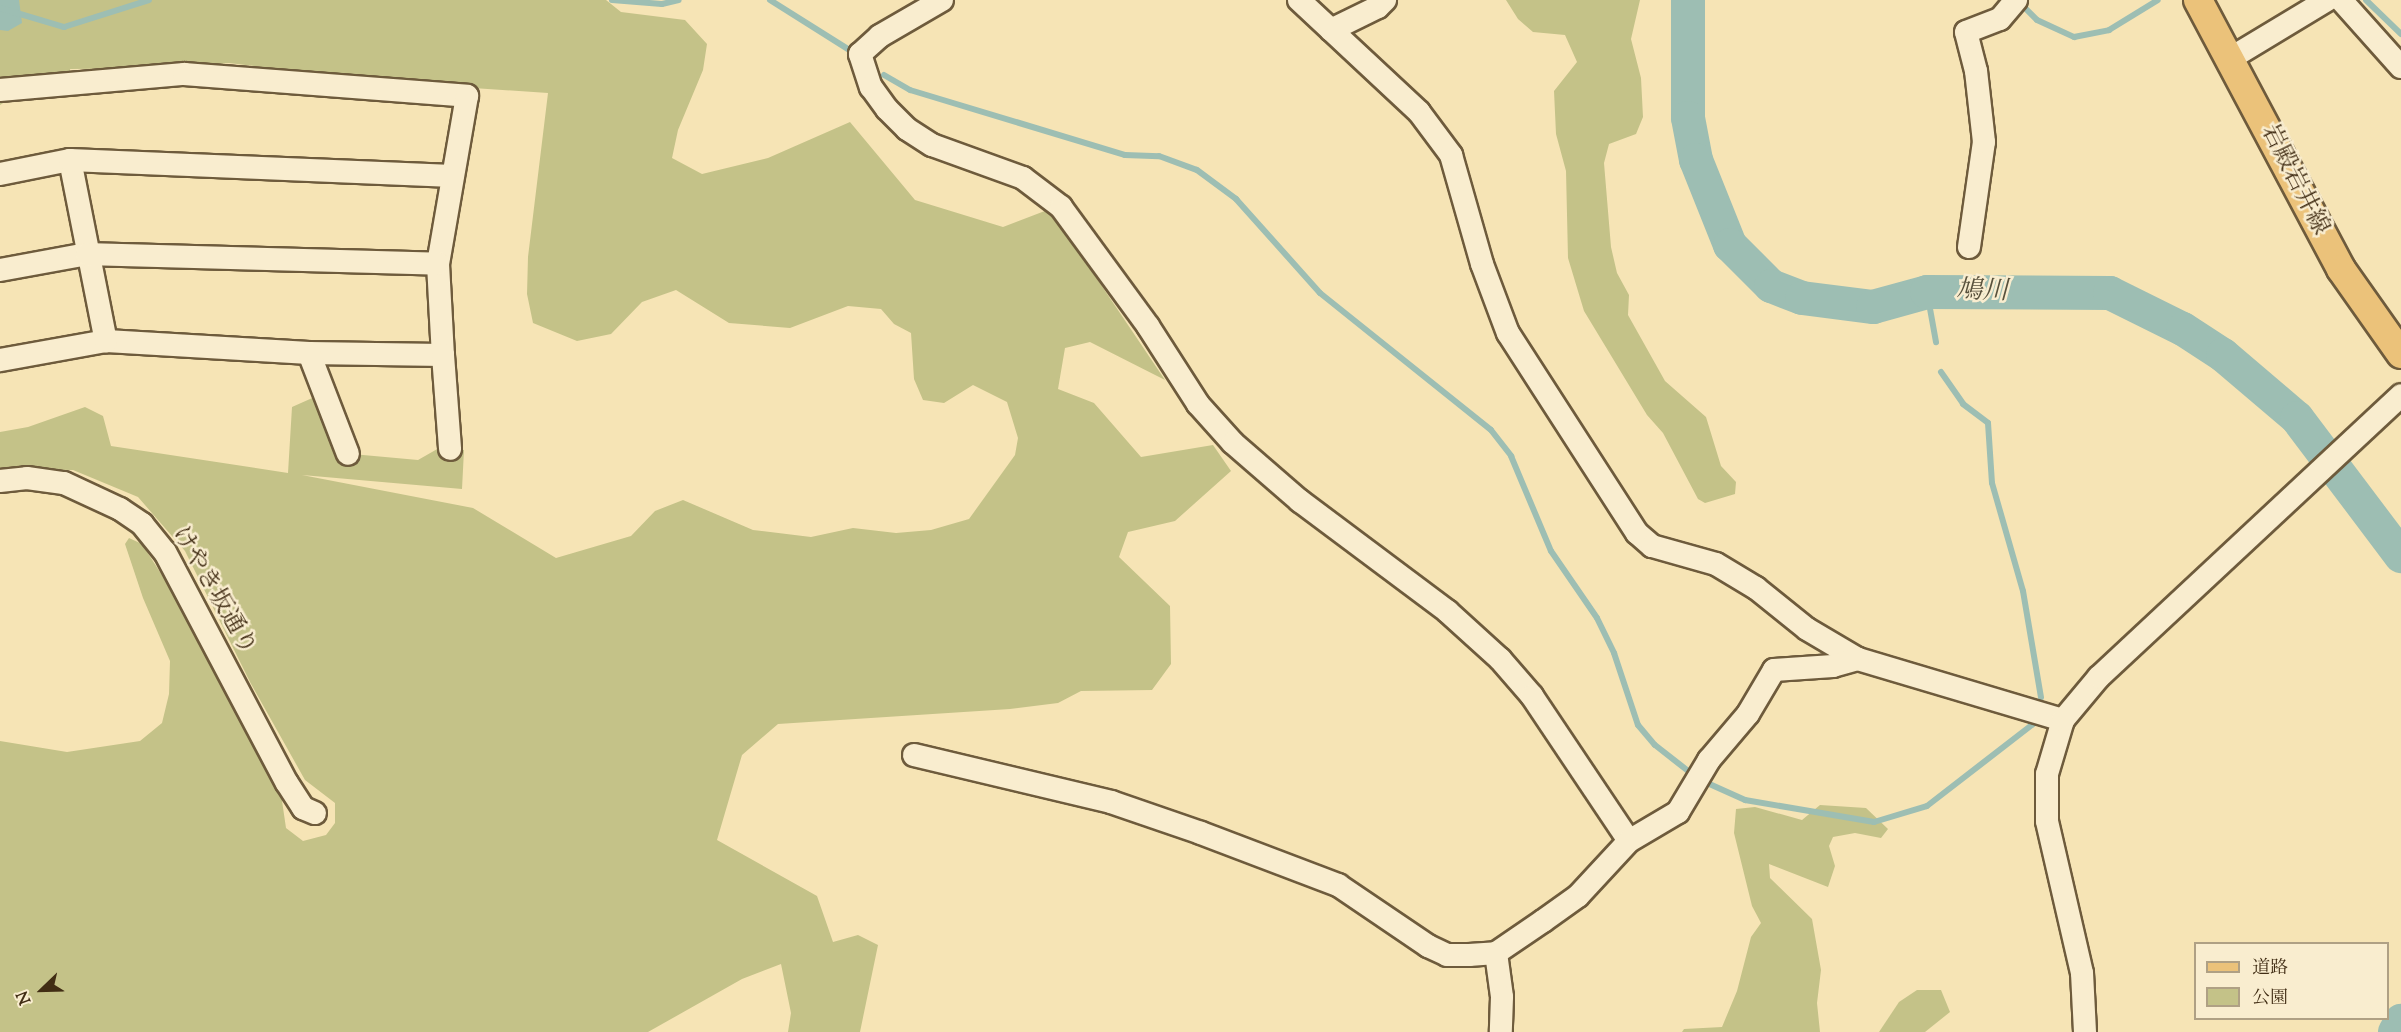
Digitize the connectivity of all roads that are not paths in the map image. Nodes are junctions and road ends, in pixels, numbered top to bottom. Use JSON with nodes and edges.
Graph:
{"nodes":[{"id":1,"x":942,"y":0,"type":"edge"},
{"id":2,"x":1299,"y":0,"type":"edge"},
{"id":3,"x":1385,"y":0,"type":"edge"},
{"id":4,"x":2016,"y":0,"type":"edge"},
{"id":5,"x":2198,"y":0,"type":"edge"},
{"id":6,"x":2327,"y":0,"type":"edge"},
{"id":7,"x":2341,"y":0,"type":"edge"},
{"id":8,"x":1331,"y":30,"type":"junction"},
{"id":9,"x":2231,"y":58,"type":"junction"},
{"id":10,"x":2401,"y":67,"type":"edge"},
{"id":11,"x":0,"y":90,"type":"edge"},
{"id":12,"x":70,"y":160,"type":"junction"},
{"id":13,"x":0,"y":174,"type":"edge"},
{"id":14,"x":453,"y":176,"type":"junction"},
{"id":15,"x":1969,"y":246,"type":"dead end"},
{"id":16,"x":87,"y":254,"type":"junction"},
{"id":17,"x":438,"y":264,"type":"junction"},
{"id":18,"x":0,"y":270,"type":"edge"},
{"id":19,"x":106,"y":341,"type":"junction"},
{"id":20,"x":309,"y":353,"type":"junction"},
{"id":21,"x":2401,"y":354,"type":"edge"},
{"id":22,"x":443,"y":355,"type":"junction"},
{"id":23,"x":0,"y":360,"type":"edge"},
{"id":24,"x":2401,"y":395,"type":"edge"},
{"id":25,"x":450,"y":449,"type":"dead end"},
{"id":26,"x":348,"y":453,"type":"dead end"},
{"id":27,"x":0,"y":481,"type":"edge"},
{"id":28,"x":1858,"y":659,"type":"junction"},
{"id":29,"x":2063,"y":720,"type":"junction"},
{"id":30,"x":914,"y":755,"type":"dead end"},
{"id":31,"x":315,"y":813,"type":"dead end"},
{"id":32,"x":1629,"y":841,"type":"junction"},
{"id":33,"x":1496,"y":953,"type":"junction"},
{"id":34,"x":1501,"y":1032,"type":"edge"},
{"id":35,"x":2085,"y":1032,"type":"edge"}],
"edges":[{"from":1,"to":32,"type":"street"},
{"from":2,"to":8,"type":"street"},
{"from":3,"to":8,"type":"street"},
{"from":4,"to":15,"type":"street"},
{"from":5,"to":9,"type":"main road","name":"岩殿岩井線"},
{"from":6,"to":9,"type":"street"},
{"from":7,"to":10,"type":"street"},
{"from":8,"to":28,"type":"street"},
{"from":9,"to":21,"type":"main road","name":"岩殿岩井線"},
{"from":11,"to":14,"type":"street"},
{"from":12,"to":13,"type":"street"},
{"from":12,"to":14,"type":"street"},
{"from":12,"to":16,"type":"street"},
{"from":14,"to":17,"type":"street"},
{"from":16,"to":17,"type":"street"},
{"from":16,"to":18,"type":"street"},
{"from":16,"to":19,"type":"street"},
{"from":17,"to":22,"type":"street"},
{"from":19,"to":20,"type":"street"},
{"from":19,"to":23,"type":"street"},
{"from":20,"to":22,"type":"street"},
{"from":20,"to":26,"type":"street"},
{"from":22,"to":25,"type":"street"},
{"from":24,"to":29,"type":"street"},
{"from":27,"to":31,"type":"street","name":"けやき坂通り"},
{"from":28,"to":29,"type":"street"},
{"from":28,"to":32,"type":"street"},
{"from":29,"to":35,"type":"street"},
{"from":30,"to":33,"type":"street"},
{"from":32,"to":33,"type":"street"},
{"from":33,"to":34,"type":"street"}]}
